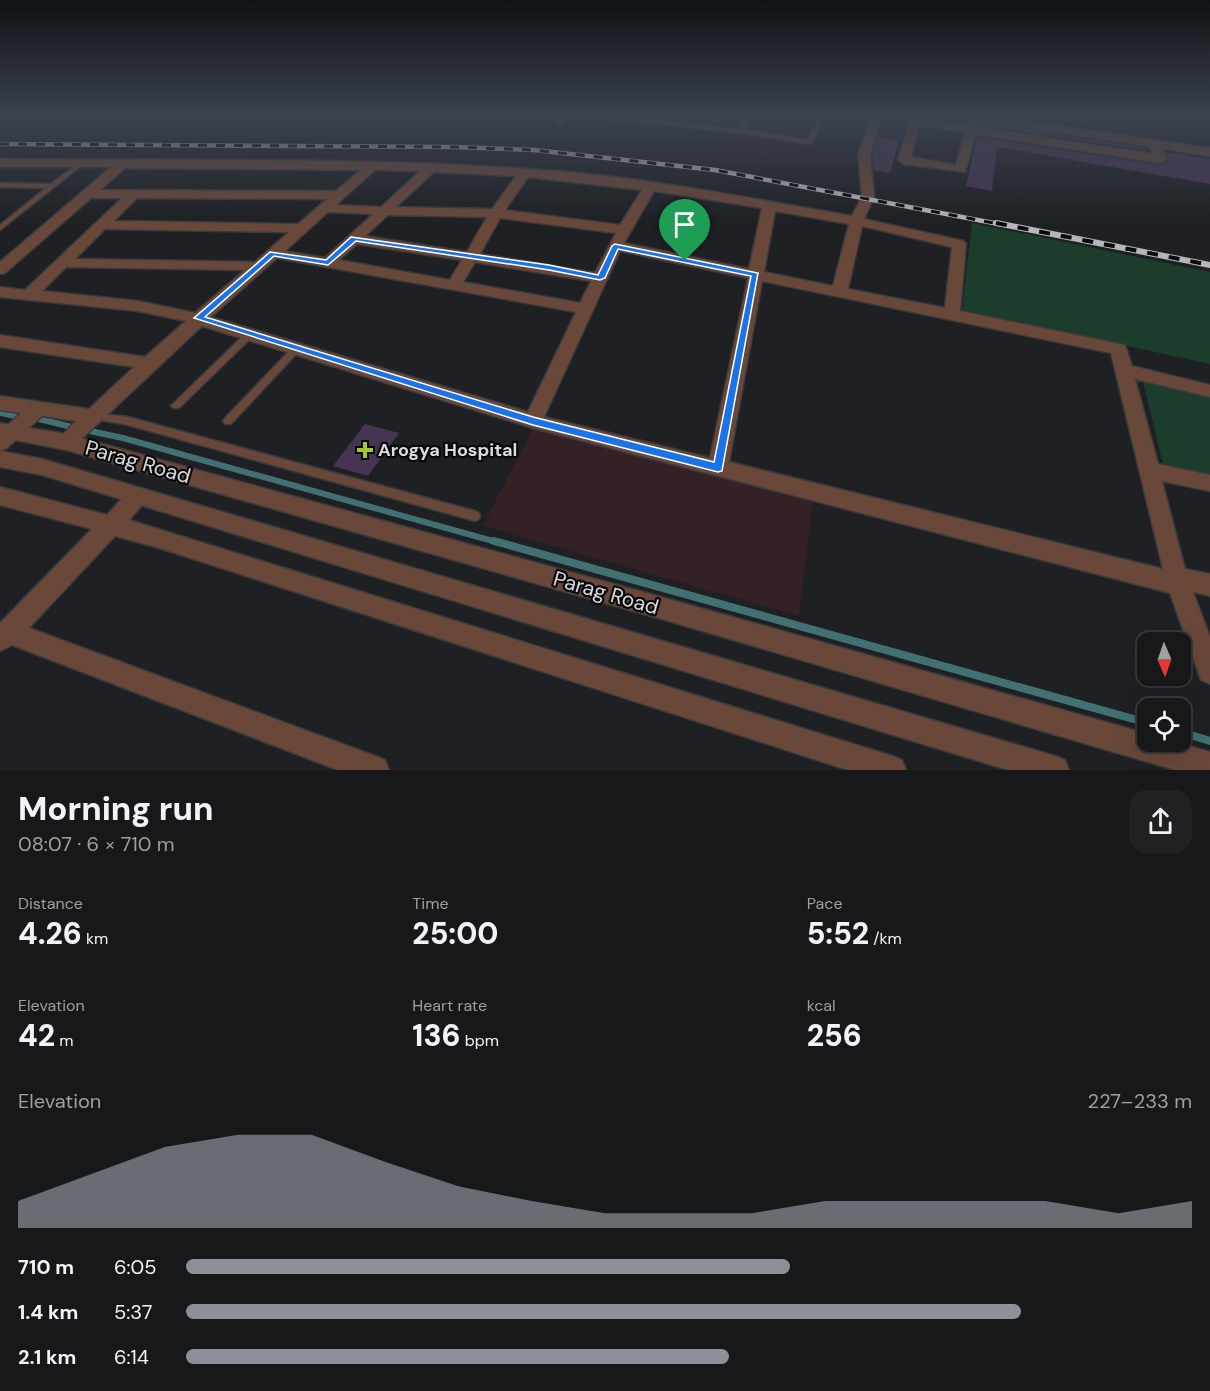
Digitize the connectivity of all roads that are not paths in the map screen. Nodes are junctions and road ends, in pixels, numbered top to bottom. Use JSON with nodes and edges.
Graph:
{"nodes":[{"id":1,"x":865,"y":151,"type":"edge"},
{"id":2,"x":907,"y":151,"type":"edge"},
{"id":3,"x":965,"y":151,"type":"edge"},
{"id":4,"x":1106,"y":151,"type":"edge"},
{"id":5,"x":1157,"y":151,"type":"edge"},
{"id":6,"x":0,"y":163,"type":"edge"},
{"id":7,"x":80,"y":164,"type":"junction"},
{"id":8,"x":121,"y":165,"type":"junction"},
{"id":9,"x":372,"y":166,"type":"junction"},
{"id":10,"x":430,"y":168,"type":"junction"},
{"id":11,"x":524,"y":173,"type":"junction"},
{"id":12,"x":0,"y":185,"type":"edge"},
{"id":13,"x":53,"y":186,"type":"junction"},
{"id":14,"x":650,"y":187,"type":"junction"},
{"id":15,"x":87,"y":194,"type":"junction"},
{"id":16,"x":134,"y":194,"type":"junction"},
{"id":17,"x":339,"y":195,"type":"junction"},
{"id":18,"x":325,"y":207,"type":"junction"},
{"id":19,"x":769,"y":207,"type":"junction"},
{"id":20,"x":383,"y":211,"type":"junction"},
{"id":21,"x":496,"y":213,"type":"junction"},
{"id":22,"x":856,"y":221,"type":"junction"},
{"id":23,"x":102,"y":225,"type":"junction"},
{"id":24,"x":0,"y":228,"type":"edge"},
{"id":25,"x":302,"y":228,"type":"junction"},
{"id":26,"x":624,"y":230,"type":"junction"},
{"id":27,"x":354,"y":239,"type":"junction"},
{"id":28,"x":615,"y":246,"type":"junction"},
{"id":29,"x":273,"y":253,"type":"junction"},
{"id":30,"x":471,"y":257,"type":"junction"},
{"id":31,"x":328,"y":263,"type":"junction"},
{"id":32,"x":62,"y":264,"type":"junction"},
{"id":33,"x":258,"y":266,"type":"junction"},
{"id":34,"x":0,"y":270,"type":"edge"},
{"id":35,"x":755,"y":275,"type":"junction"},
{"id":36,"x":600,"y":278,"type":"junction"},
{"id":37,"x":454,"y":285,"type":"junction"},
{"id":38,"x":0,"y":291,"type":"edge"},
{"id":39,"x":839,"y":292,"type":"junction"},
{"id":40,"x":30,"y":294,"type":"junction"},
{"id":41,"x":586,"y":309,"type":"junction"},
{"id":42,"x":952,"y":315,"type":"junction"},
{"id":43,"x":198,"y":318,"type":"junction"},
{"id":44,"x":249,"y":335,"type":"junction"},
{"id":45,"x":0,"y":340,"type":"edge"},
{"id":46,"x":296,"y":349,"type":"junction"},
{"id":47,"x":149,"y":363,"type":"junction"},
{"id":48,"x":1125,"y":370,"type":"junction"},
{"id":49,"x":1210,"y":391,"type":"edge"},
{"id":50,"x":0,"y":403,"type":"edge"},
{"id":51,"x":176,"y":406,"type":"dead end"},
{"id":52,"x":39,"y":408,"type":"junction"},
{"id":53,"x":93,"y":416,"type":"junction"},
{"id":54,"x":228,"y":421,"type":"dead end"},
{"id":55,"x":533,"y":421,"type":"junction"},
{"id":56,"x":4,"y":435,"type":"edge"},
{"id":57,"x":66,"y":442,"type":"junction"},
{"id":58,"x":0,"y":459,"type":"edge"},
{"id":59,"x":718,"y":468,"type":"junction"},
{"id":60,"x":1149,"y":470,"type":"junction"},
{"id":61,"x":1210,"y":483,"type":"edge"},
{"id":62,"x":139,"y":496,"type":"junction"},
{"id":63,"x":3,"y":501,"type":"edge"},
{"id":64,"x":475,"y":516,"type":"dead end"},
{"id":65,"x":111,"y":525,"type":"junction"},
{"id":66,"x":1177,"y":580,"type":"junction"},
{"id":67,"x":1210,"y":585,"type":"edge"},
{"id":68,"x":4,"y":636,"type":"edge"},
{"id":69,"x":1210,"y":670,"type":"edge"},
{"id":70,"x":1210,"y":766,"type":"edge"},
{"id":71,"x":375,"y":770,"type":"edge"},
{"id":72,"x":892,"y":770,"type":"edge"},
{"id":73,"x":1055,"y":770,"type":"edge"}],
"edges":[{"from":1,"to":22,"type":"street"},
{"from":2,"to":3,"type":"street"},
{"from":4,"to":5,"type":"street"},
{"from":6,"to":7,"type":"street"},
{"from":7,"to":8,"type":"street"},
{"from":7,"to":13,"type":"lane"},
{"from":8,"to":9,"type":"street"},
{"from":8,"to":15,"type":"street"},
{"from":9,"to":10,"type":"street"},
{"from":9,"to":17,"type":"street"},
{"from":10,"to":11,"type":"street"},
{"from":10,"to":20,"type":"street"},
{"from":11,"to":14,"type":"street"},
{"from":11,"to":21,"type":"street"},
{"from":12,"to":13,"type":"lane"},
{"from":13,"to":24,"type":"lane"},
{"from":14,"to":19,"type":"street"},
{"from":14,"to":26,"type":"street"},
{"from":15,"to":16,"type":"street"},
{"from":15,"to":34,"type":"street"},
{"from":16,"to":17,"type":"street"},
{"from":16,"to":23,"type":"street"},
{"from":17,"to":18,"type":"street"},
{"from":18,"to":20,"type":"street"},
{"from":18,"to":25,"type":"street"},
{"from":19,"to":22,"type":"street"},
{"from":19,"to":35,"type":"street"},
{"from":20,"to":21,"type":"street"},
{"from":20,"to":27,"type":"street"},
{"from":21,"to":26,"type":"street"},
{"from":21,"to":30,"type":"street"},
{"from":22,"to":39,"type":"street"},
{"from":22,"to":42,"type":"street"},
{"from":23,"to":25,"type":"street"},
{"from":23,"to":32,"type":"street"},
{"from":25,"to":29,"type":"street"},
{"from":26,"to":28,"type":"street"},
{"from":27,"to":30,"type":"street"},
{"from":27,"to":31,"type":"street"},
{"from":28,"to":35,"type":"street"},
{"from":28,"to":36,"type":"street"},
{"from":29,"to":31,"type":"street"},
{"from":29,"to":33,"type":"street"},
{"from":30,"to":36,"type":"street"},
{"from":30,"to":37,"type":"street"},
{"from":31,"to":37,"type":"street"},
{"from":32,"to":33,"type":"street"},
{"from":32,"to":40,"type":"street"},
{"from":33,"to":43,"type":"street"},
{"from":35,"to":39,"type":"street"},
{"from":35,"to":59,"type":"street"},
{"from":36,"to":41,"type":"street"},
{"from":37,"to":41,"type":"street"},
{"from":38,"to":40,"type":"street"},
{"from":39,"to":42,"type":"street"},
{"from":40,"to":43,"type":"street"},
{"from":41,"to":55,"type":"street"},
{"from":42,"to":48,"type":"street"},
{"from":43,"to":44,"type":"street"},
{"from":43,"to":47,"type":"street"},
{"from":44,"to":46,"type":"street"},
{"from":44,"to":51,"type":"lane"},
{"from":45,"to":47,"type":"street"},
{"from":46,"to":54,"type":"lane"},
{"from":46,"to":55,"type":"street"},
{"from":47,"to":53,"type":"street"},
{"from":48,"to":49,"type":"street"},
{"from":48,"to":60,"type":"street"},
{"from":50,"to":52,"type":"street"},
{"from":52,"to":53,"type":"street"},
{"from":52,"to":56,"type":"street"},
{"from":53,"to":57,"type":"street"},
{"from":53,"to":64,"type":"lane"},
{"from":55,"to":59,"type":"street"},
{"from":56,"to":57,"type":"street","name":"Parag Road"},
{"from":57,"to":70,"type":"street","name":"Parag Road"},
{"from":58,"to":62,"type":"street","name":"Parag Road"},
{"from":59,"to":66,"type":"street"},
{"from":60,"to":61,"type":"street"},
{"from":60,"to":66,"type":"street"},
{"from":62,"to":65,"type":"street"},
{"from":62,"to":73,"type":"street","name":"Parag Road"},
{"from":63,"to":65,"type":"street"},
{"from":65,"to":68,"type":"street"},
{"from":65,"to":72,"type":"street"},
{"from":66,"to":67,"type":"street"},
{"from":66,"to":69,"type":"street"},
{"from":68,"to":71,"type":"street"}]}
